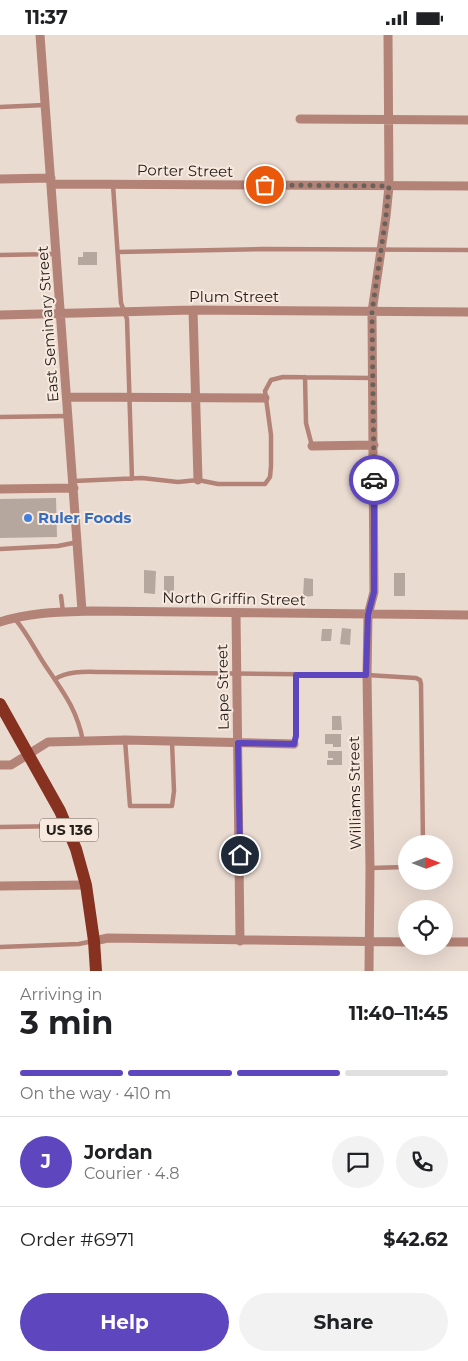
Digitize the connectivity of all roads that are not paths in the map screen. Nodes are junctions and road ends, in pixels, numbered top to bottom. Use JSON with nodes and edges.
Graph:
{"nodes":[{"id":1,"x":40,"y":35,"type":"edge"},
{"id":2,"x":388,"y":35,"type":"edge"},
{"id":3,"x":45,"y":105,"type":"junction"},
{"id":4,"x":0,"y":107,"type":"edge"},
{"id":5,"x":300,"y":119,"type":"dead end"},
{"id":6,"x":389,"y":119,"type":"junction"},
{"id":7,"x":468,"y":120,"type":"edge"},
{"id":8,"x":0,"y":179,"type":"edge"},
{"id":9,"x":51,"y":181,"type":"junction"},
{"id":10,"x":113,"y":184,"type":"junction"},
{"id":11,"x":389,"y":186,"type":"junction"},
{"id":12,"x":468,"y":186,"type":"edge"},
{"id":13,"x":382,"y":249,"type":"junction"},
{"id":14,"x":468,"y":250,"type":"edge"},
{"id":15,"x":118,"y":252,"type":"junction"},
{"id":16,"x":57,"y":254,"type":"junction"},
{"id":17,"x":0,"y":255,"type":"edge"},
{"id":18,"x":193,"y":310,"type":"junction"},
{"id":19,"x":124,"y":312,"type":"junction"},
{"id":20,"x":372,"y":312,"type":"junction"},
{"id":21,"x":468,"y":312,"type":"edge"},
{"id":22,"x":60,"y":313,"type":"junction"},
{"id":23,"x":0,"y":315,"type":"edge"},
{"id":24,"x":305,"y":377,"type":"junction"},
{"id":25,"x":372,"y":378,"type":"junction"},
{"id":26,"x":67,"y":397,"type":"junction"},
{"id":27,"x":130,"y":397,"type":"junction"},
{"id":28,"x":195,"y":397,"type":"junction"},
{"id":29,"x":265,"y":398,"type":"junction"},
{"id":30,"x":68,"y":416,"type":"junction"},
{"id":31,"x":0,"y":417,"type":"edge"},
{"id":32,"x":374,"y":445,"type":"junction"},
{"id":33,"x":312,"y":446,"type":"joint"},
{"id":34,"x":132,"y":479,"type":"junction"},
{"id":35,"x":198,"y":480,"type":"junction"},
{"id":36,"x":74,"y":485,"type":"junction"},
{"id":37,"x":0,"y":489,"type":"edge"},
{"id":38,"x":78,"y":542,"type":"junction"},
{"id":39,"x":0,"y":549,"type":"edge"},
{"id":40,"x":61,"y":596,"type":"dead end"},
{"id":41,"x":82,"y":611,"type":"junction"},
{"id":42,"x":63,"y":612,"type":"junction"},
{"id":43,"x":236,"y":613,"type":"junction"},
{"id":44,"x":368,"y":615,"type":"junction"},
{"id":45,"x":468,"y":615,"type":"edge"},
{"id":46,"x":14,"y":618,"type":"junction"},
{"id":47,"x":0,"y":622,"type":"edge"},
{"id":48,"x":237,"y":675,"type":"junction"},
{"id":49,"x":296,"y":675,"type":"junction"},
{"id":50,"x":366,"y":675,"type":"junction"},
{"id":51,"x":55,"y":679,"type":"junction"},
{"id":52,"x":0,"y":704,"type":"edge"},
{"id":53,"x":125,"y":740,"type":"junction"},
{"id":54,"x":83,"y":741,"type":"junction"},
{"id":55,"x":172,"y":742,"type":"junction"},
{"id":56,"x":238,"y":743,"type":"junction"},
{"id":57,"x":294,"y":744,"type":"joint"},
{"id":58,"x":28,"y":754,"type":"junction"},
{"id":59,"x":0,"y":765,"type":"edge"},
{"id":60,"x":67,"y":826,"type":"junction"},
{"id":61,"x":0,"y":827,"type":"edge"},
{"id":62,"x":424,"y":835,"type":"edge"},
{"id":63,"x":398,"y":867,"type":"edge"},
{"id":64,"x":370,"y":868,"type":"junction"},
{"id":65,"x":86,"y":885,"type":"junction"},
{"id":66,"x":0,"y":886,"type":"edge"},
{"id":67,"x":94,"y":941,"type":"junction"},
{"id":68,"x":240,"y":941,"type":"junction"},
{"id":69,"x":453,"y":942,"type":"edge"},
{"id":70,"x":468,"y":942,"type":"edge"},
{"id":71,"x":369,"y":943,"type":"junction"},
{"id":72,"x":398,"y":943,"type":"edge"},
{"id":73,"x":0,"y":947,"type":"edge"},
{"id":74,"x":96,"y":971,"type":"edge"},
{"id":75,"x":369,"y":971,"type":"edge"}],
"edges":[{"from":1,"to":3,"type":"street","name":"East Seminary Street"},
{"from":2,"to":6,"type":"street","name":"Williams Street"},
{"from":3,"to":4,"type":"lane"},
{"from":3,"to":9,"type":"street","name":"East Seminary Street"},
{"from":5,"to":6,"type":"street"},
{"from":6,"to":7,"type":"street"},
{"from":6,"to":11,"type":"street","name":"Williams Street"},
{"from":8,"to":9,"type":"street","name":"Porter Street"},
{"from":9,"to":10,"type":"street","name":"Porter Street"},
{"from":9,"to":16,"type":"street","name":"East Seminary Street"},
{"from":10,"to":11,"type":"street","name":"Porter Street"},
{"from":10,"to":15,"type":"lane"},
{"from":11,"to":12,"type":"street","name":"Porter Street"},
{"from":11,"to":13,"type":"street","name":"Williams Street"},
{"from":13,"to":14,"type":"lane"},
{"from":13,"to":15,"type":"lane"},
{"from":13,"to":20,"type":"street","name":"Williams Street"},
{"from":15,"to":19,"type":"lane"},
{"from":16,"to":17,"type":"lane"},
{"from":16,"to":22,"type":"street","name":"East Seminary Street"},
{"from":18,"to":19,"type":"street","name":"Plum Street"},
{"from":18,"to":20,"type":"street","name":"Plum Street"},
{"from":18,"to":28,"type":"street"},
{"from":19,"to":22,"type":"street","name":"Plum Street"},
{"from":19,"to":27,"type":"lane"},
{"from":20,"to":21,"type":"street","name":"Plum Street"},
{"from":20,"to":25,"type":"street","name":"Williams Street"},
{"from":22,"to":23,"type":"street","name":"Plum Street"},
{"from":22,"to":26,"type":"street","name":"East Seminary Street"},
{"from":24,"to":25,"type":"lane"},
{"from":24,"to":29,"type":"lane"},
{"from":24,"to":33,"type":"lane"},
{"from":25,"to":32,"type":"street","name":"Williams Street"},
{"from":26,"to":27,"type":"street"},
{"from":26,"to":30,"type":"street","name":"East Seminary Street"},
{"from":27,"to":28,"type":"street"},
{"from":27,"to":34,"type":"lane"},
{"from":28,"to":29,"type":"street"},
{"from":28,"to":35,"type":"street"},
{"from":29,"to":35,"type":"lane"},
{"from":30,"to":31,"type":"lane"},
{"from":30,"to":36,"type":"street","name":"East Seminary Street"},
{"from":32,"to":33,"type":"street"},
{"from":32,"to":44,"type":"street","name":"Williams Street"},
{"from":34,"to":35,"type":"lane"},
{"from":34,"to":36,"type":"lane"},
{"from":36,"to":37,"type":"street"},
{"from":36,"to":38,"type":"street","name":"East Seminary Street"},
{"from":38,"to":39,"type":"lane"},
{"from":38,"to":41,"type":"street","name":"East Seminary Street"},
{"from":40,"to":42,"type":"lane"},
{"from":41,"to":42,"type":"street","name":"North Griffin Street"},
{"from":41,"to":43,"type":"street","name":"North Griffin Street"},
{"from":42,"to":46,"type":"street","name":"North Griffin Street"},
{"from":43,"to":44,"type":"street","name":"North Griffin Street"},
{"from":43,"to":48,"type":"street","name":"Lape Street"},
{"from":44,"to":45,"type":"street","name":"North Griffin Street"},
{"from":44,"to":50,"type":"street","name":"Williams Street"},
{"from":46,"to":47,"type":"street","name":"North Griffin Street"},
{"from":46,"to":51,"type":"lane"},
{"from":48,"to":49,"type":"lane"},
{"from":48,"to":51,"type":"lane"},
{"from":48,"to":56,"type":"street","name":"Lape Street"},
{"from":49,"to":50,"type":"lane"},
{"from":49,"to":57,"type":"lane"},
{"from":50,"to":62,"type":"lane"},
{"from":50,"to":64,"type":"street","name":"Williams Street"},
{"from":51,"to":54,"type":"lane"},
{"from":52,"to":58,"type":"main road","number":"US 136"},
{"from":53,"to":54,"type":"street"},
{"from":53,"to":55,"type":"street"},
{"from":53,"to":55,"type":"lane"},
{"from":54,"to":58,"type":"street"},
{"from":55,"to":56,"type":"street"},
{"from":56,"to":57,"type":"street"},
{"from":56,"to":68,"type":"street","name":"Lape Street"},
{"from":58,"to":59,"type":"street"},
{"from":58,"to":60,"type":"main road","number":"US 136"},
{"from":60,"to":61,"type":"lane"},
{"from":60,"to":65,"type":"main road","number":"US 136"},
{"from":63,"to":64,"type":"lane"},
{"from":64,"to":71,"type":"street","name":"Williams Street"},
{"from":65,"to":66,"type":"street"},
{"from":65,"to":67,"type":"main road","number":"US 136"},
{"from":67,"to":68,"type":"street"},
{"from":67,"to":73,"type":"lane"},
{"from":67,"to":74,"type":"main road","number":"US 136"},
{"from":68,"to":71,"type":"street"},
{"from":69,"to":70,"type":"street"},
{"from":71,"to":72,"type":"street"},
{"from":71,"to":75,"type":"street","name":"Williams Street"}]}
